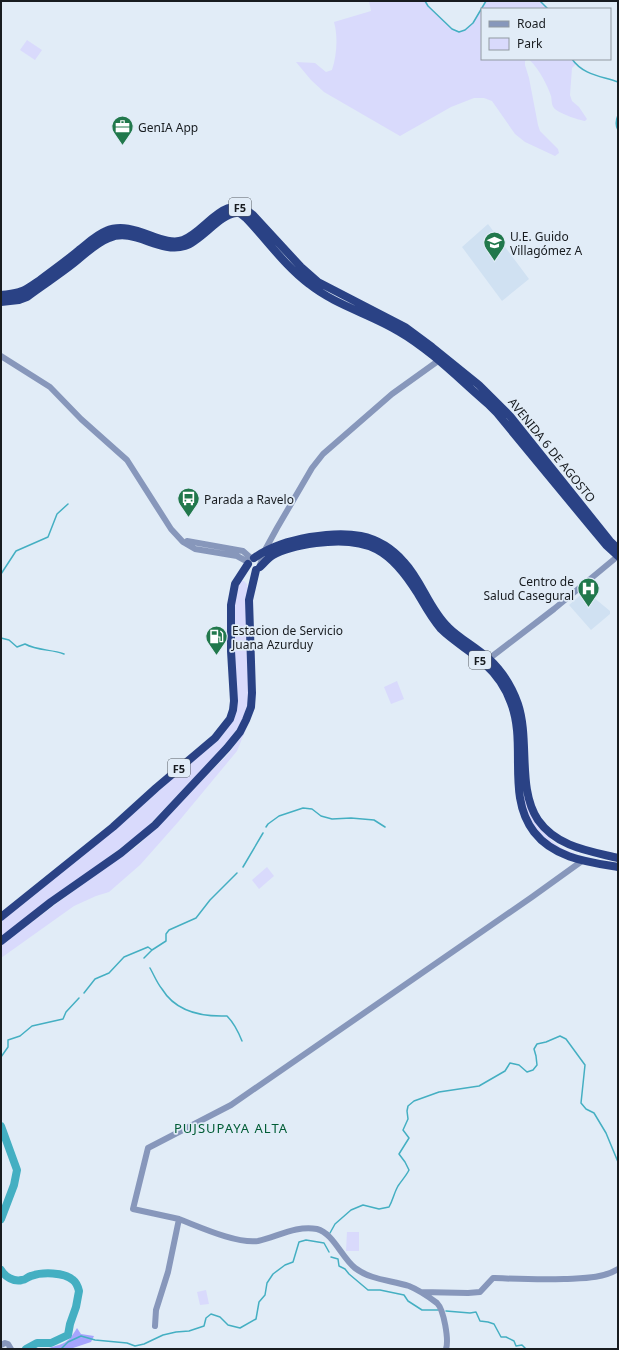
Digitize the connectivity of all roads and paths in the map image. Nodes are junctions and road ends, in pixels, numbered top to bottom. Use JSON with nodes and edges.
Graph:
{"nodes":[{"id":1,"x":249,"y":216,"type":"junction"},
{"id":2,"x":128,"y":232,"type":"junction"},
{"id":3,"x":1,"y":295,"type":"edge"},
{"id":4,"x":1,"y":302,"type":"edge"},
{"id":5,"x":1,"y":356,"type":"edge"},
{"id":6,"x":438,"y":361,"type":"junction"},
{"id":7,"x":474,"y":386,"type":"junction"},
{"id":8,"x":618,"y":549,"type":"edge"},
{"id":9,"x":265,"y":550,"type":"junction"},
{"id":10,"x":618,"y":556,"type":"edge"},
{"id":11,"x":250,"y":560,"type":"junction"},
{"id":12,"x":259,"y":568,"type":"junction"},
{"id":13,"x":486,"y":661,"type":"junction"},
{"id":14,"x":550,"y":832,"type":"junction"},
{"id":15,"x":618,"y":858,"type":"edge"},
{"id":16,"x":582,"y":861,"type":"junction"},
{"id":17,"x":618,"y":862,"type":"edge"},
{"id":18,"x":618,"y":867,"type":"edge"},
{"id":19,"x":1,"y":917,"type":"edge"},
{"id":20,"x":1,"y":941,"type":"edge"},
{"id":21,"x":179,"y":1219,"type":"junction"},
{"id":22,"x":618,"y":1269,"type":"edge"},
{"id":23,"x":420,"y":1292,"type":"junction"},
{"id":24,"x":155,"y":1326,"type":"dead end"},
{"id":25,"x":2,"y":1343,"type":"edge"},
{"id":26,"x":11,"y":1349,"type":"edge"},
{"id":27,"x":446,"y":1349,"type":"edge"}],
"edges":[{"from":1,"to":2,"type":"highway","name":"AVENIDA 6 DE AGOSTO","number":"F5"},
{"from":1,"to":6,"type":"highway","name":"AVENIDA 6 DE AGOSTO","number":"F5"},
{"from":1,"to":7,"type":"highway","name":"AVENIDA 6 DE AGOSTO","number":"F5"},
{"from":2,"to":3,"type":"highway","name":"AVENIDA 6 DE AGOSTO","number":"F5"},
{"from":2,"to":4,"type":"highway","name":"AVENIDA 6 DE AGOSTO","number":"F5"},
{"from":5,"to":11,"type":"street"},
{"from":6,"to":7,"type":"highway","name":"AVENIDA 6 DE AGOSTO","number":"F5"},
{"from":6,"to":9,"type":"street"},
{"from":7,"to":8,"type":"highway","name":"AVENIDA 6 DE AGOSTO","number":"F5"},
{"from":7,"to":10,"type":"highway","name":"AVENIDA 6 DE AGOSTO","number":"F5"},
{"from":9,"to":11,"type":"highway","number":"F5"},
{"from":9,"to":12,"type":"street"},
{"from":9,"to":13,"type":"highway","number":"F5"},
{"from":10,"to":13,"type":"street"},
{"from":11,"to":19,"type":"highway","number":"F5"},
{"from":12,"to":13,"type":"highway","number":"F5"},
{"from":12,"to":20,"type":"highway","number":"F5"},
{"from":13,"to":14,"type":"highway","number":"F5"},
{"from":13,"to":16,"type":"highway","number":"F5"},
{"from":14,"to":15,"type":"highway","number":"F5"},
{"from":14,"to":16,"type":"highway"},
{"from":16,"to":17,"type":"highway"},
{"from":16,"to":18,"type":"highway","number":"F5"},
{"from":16,"to":21,"type":"street"},
{"from":21,"to":23,"type":"street"},
{"from":21,"to":24,"type":"street"},
{"from":22,"to":23,"type":"street"},
{"from":23,"to":27,"type":"street"},
{"from":25,"to":26,"type":"street"}]}
